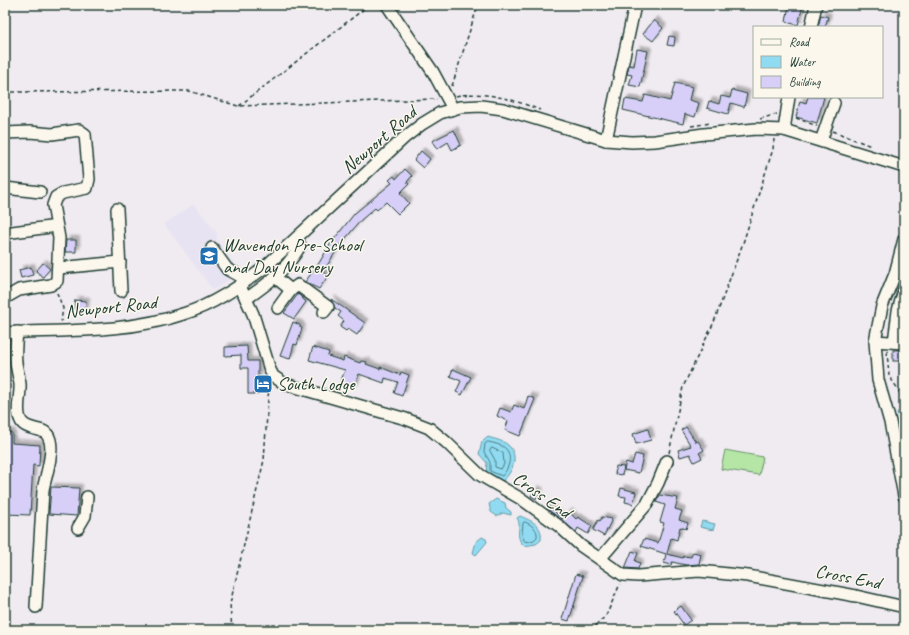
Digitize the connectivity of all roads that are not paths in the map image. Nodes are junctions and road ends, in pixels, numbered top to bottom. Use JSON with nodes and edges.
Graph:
{"nodes":[{"id":1,"x":387,"y":5,"type":"edge"},
{"id":2,"x":635,"y":5,"type":"edge"},
{"id":3,"x":816,"y":5,"type":"edge"},
{"id":4,"x":811,"y":26,"type":"edge"},
{"id":5,"x":789,"y":98,"type":"edge"},
{"id":6,"x":834,"y":102,"type":"dead end"},
{"id":7,"x":453,"y":109,"type":"junction"},
{"id":8,"x":779,"y":130,"type":"junction"},
{"id":9,"x":5,"y":133,"type":"edge"},
{"id":10,"x":606,"y":140,"type":"junction"},
{"id":11,"x":821,"y":140,"type":"junction"},
{"id":12,"x":904,"y":167,"type":"edge"},
{"id":13,"x":5,"y":188,"type":"edge"},
{"id":14,"x":47,"y":195,"type":"junction"},
{"id":15,"x":117,"y":209,"type":"dead end"},
{"id":16,"x":50,"y":228,"type":"dead end"},
{"id":17,"x":5,"y":233,"type":"edge"},
{"id":18,"x":297,"y":238,"type":"junction"},
{"id":19,"x":904,"y":239,"type":"edge"},
{"id":20,"x":212,"y":248,"type":"dead end"},
{"id":21,"x":120,"y":262,"type":"junction"},
{"id":22,"x":59,"y":268,"type":"junction"},
{"id":23,"x":275,"y":277,"type":"junction"},
{"id":24,"x":244,"y":283,"type":"junction"},
{"id":25,"x":291,"y":290,"type":"junction"},
{"id":26,"x":904,"y":290,"type":"edge"},
{"id":27,"x":121,"y":291,"type":"dead end"},
{"id":28,"x":5,"y":298,"type":"edge"},
{"id":29,"x":246,"y":299,"type":"junction"},
{"id":30,"x":278,"y":308,"type":"dead end"},
{"id":31,"x":324,"y":312,"type":"dead end"},
{"id":32,"x":17,"y":332,"type":"junction"},
{"id":33,"x":5,"y":333,"type":"edge"},
{"id":34,"x":875,"y":341,"type":"junction"},
{"id":35,"x":895,"y":343,"type":"edge"},
{"id":36,"x":667,"y":461,"type":"road end"},
{"id":37,"x":904,"y":496,"type":"edge"},
{"id":38,"x":87,"y":497,"type":"dead end"},
{"id":39,"x":78,"y":528,"type":"dead end"},
{"id":40,"x":600,"y":559,"type":"junction"},
{"id":41,"x":36,"y":607,"type":"dead end"},
{"id":42,"x":903,"y":607,"type":"edge"}],
"edges":[{"from":1,"to":7,"type":"street"},
{"from":2,"to":10,"type":"street"},
{"from":3,"to":4,"type":"street"},
{"from":5,"to":8,"type":"street"},
{"from":6,"to":11,"type":"street"},
{"from":7,"to":10,"type":"street","name":"Newport Road"},
{"from":7,"to":18,"type":"street","name":"Newport Road"},
{"from":8,"to":10,"type":"street","name":"Newport Road"},
{"from":8,"to":11,"type":"street","name":"Newport Road"},
{"from":9,"to":14,"type":"street"},
{"from":11,"to":12,"type":"street","name":"Newport Road"},
{"from":13,"to":14,"type":"street"},
{"from":14,"to":22,"type":"street"},
{"from":15,"to":21,"type":"street"},
{"from":16,"to":17,"type":"street"},
{"from":18,"to":23,"type":"street"},
{"from":18,"to":24,"type":"street","name":"Newport Road"},
{"from":19,"to":34,"type":"street"},
{"from":20,"to":24,"type":"street"},
{"from":21,"to":22,"type":"street"},
{"from":21,"to":27,"type":"street"},
{"from":22,"to":28,"type":"street"},
{"from":23,"to":25,"type":"street"},
{"from":23,"to":29,"type":"street"},
{"from":24,"to":29,"type":"street"},
{"from":24,"to":32,"type":"street","name":"Newport Road"},
{"from":25,"to":30,"type":"street"},
{"from":25,"to":31,"type":"street"},
{"from":26,"to":35,"type":"street"},
{"from":29,"to":40,"type":"street","name":"Cross End"},
{"from":32,"to":33,"type":"street","name":"Newport Road"},
{"from":32,"to":41,"type":"street"},
{"from":34,"to":35,"type":"street"},
{"from":34,"to":37,"type":"street"},
{"from":36,"to":40,"type":"street"},
{"from":38,"to":39,"type":"street"},
{"from":40,"to":42,"type":"street","name":"Cross End"}]}
